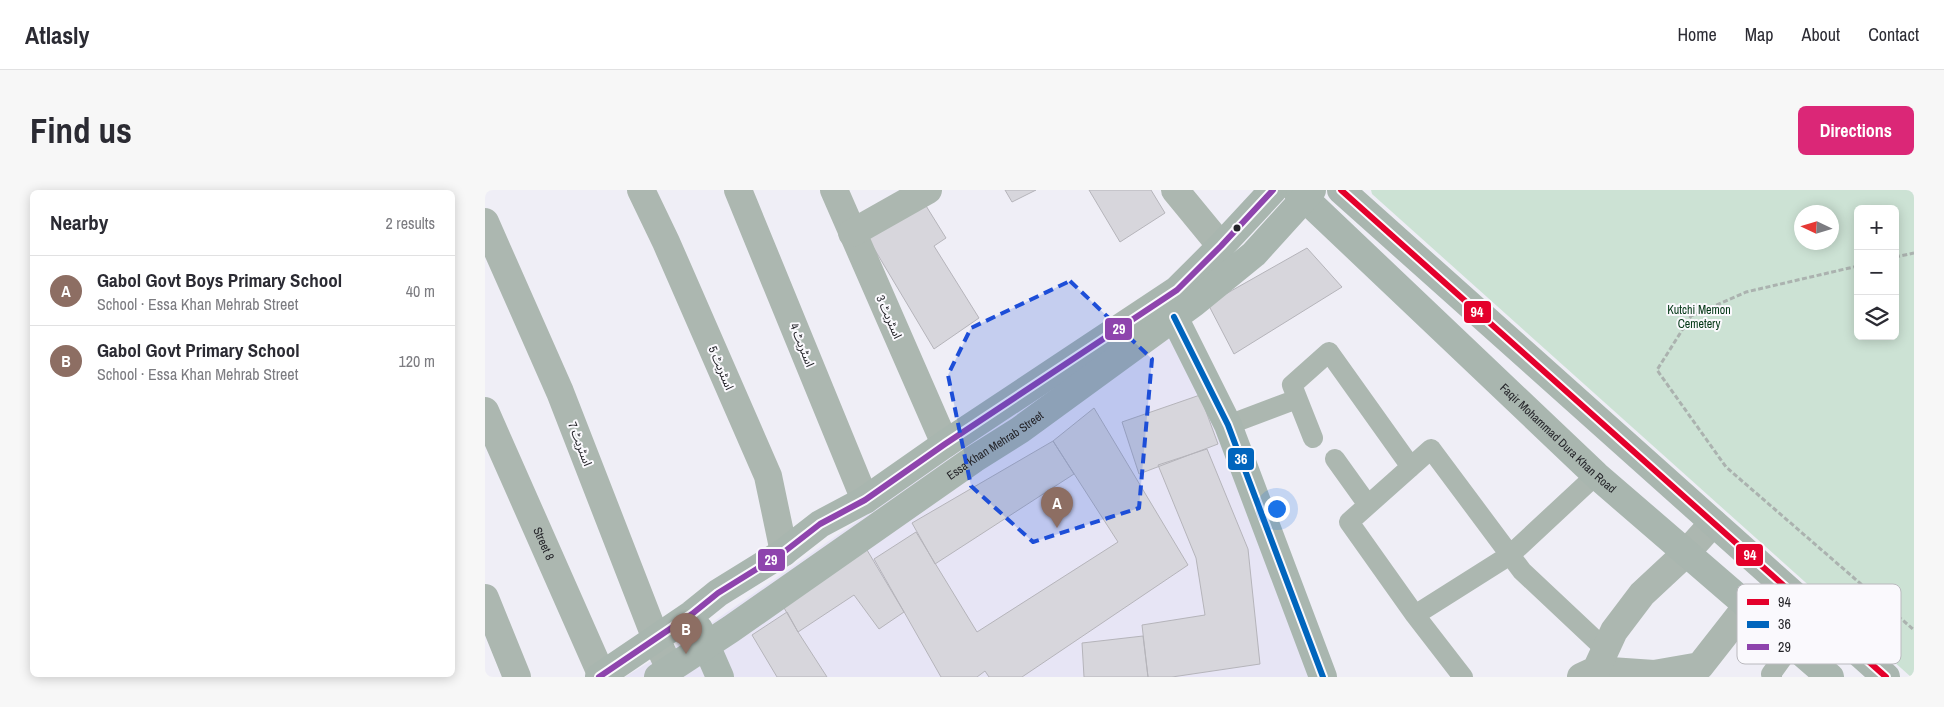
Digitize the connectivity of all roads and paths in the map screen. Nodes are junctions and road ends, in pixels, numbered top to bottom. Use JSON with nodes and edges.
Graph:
{"nodes":[{"id":1,"x":641,"y":190,"type":"edge"},
{"id":2,"x":738,"y":190,"type":"edge"},
{"id":3,"x":834,"y":190,"type":"edge"},
{"id":4,"x":928,"y":190,"type":"edge"},
{"id":5,"x":1175,"y":190,"type":"edge"},
{"id":6,"x":1273,"y":190,"type":"edge"},
{"id":7,"x":1341,"y":190,"type":"edge"},
{"id":8,"x":1304,"y":193,"type":"edge"},
{"id":9,"x":485,"y":222,"type":"edge"},
{"id":10,"x":852,"y":233,"type":"junction"},
{"id":11,"x":1221,"y":246,"type":"junction"},
{"id":12,"x":1914,"y":253,"type":"edge"},
{"id":13,"x":1899,"y":256,"type":"edge"},
{"id":14,"x":1854,"y":267,"type":"edge"},
{"id":15,"x":1174,"y":317,"type":"junction"},
{"id":16,"x":1533,"y":362,"type":"junction"},
{"id":17,"x":1509,"y":392,"type":"junction"},
{"id":18,"x":1297,"y":399,"type":"junction"},
{"id":19,"x":1003,"y":405,"type":"junction"},
{"id":20,"x":485,"y":411,"type":"edge"},
{"id":21,"x":1228,"y":426,"type":"junction"},
{"id":22,"x":1020,"y":430,"type":"junction"},
{"id":23,"x":1313,"y":438,"type":"dead end"},
{"id":24,"x":945,"y":444,"type":"junction"},
{"id":25,"x":1335,"y":459,"type":"dead end"},
{"id":26,"x":1411,"y":467,"type":"junction"},
{"id":27,"x":1596,"y":475,"type":"junction"},
{"id":28,"x":865,"y":500,"type":"junction"},
{"id":29,"x":1368,"y":505,"type":"junction"},
{"id":30,"x":1713,"y":523,"type":"junction"},
{"id":31,"x":784,"y":552,"type":"junction"},
{"id":32,"x":1686,"y":553,"type":"junction"},
{"id":33,"x":1511,"y":556,"type":"junction"},
{"id":34,"x":1782,"y":584,"type":"edge"},
{"id":35,"x":1861,"y":584,"type":"edge"},
{"id":36,"x":1737,"y":597,"type":"edge"},
{"id":37,"x":485,"y":598,"type":"edge"},
{"id":38,"x":692,"y":614,"type":"junction"},
{"id":39,"x":1415,"y":615,"type":"junction"},
{"id":40,"x":1901,"y":619,"type":"edge"},
{"id":41,"x":1737,"y":621,"type":"edge"},
{"id":42,"x":1914,"y":630,"type":"edge"},
{"id":43,"x":656,"y":639,"type":"junction"},
{"id":44,"x":706,"y":645,"type":"junction"},
{"id":45,"x":1778,"y":664,"type":"edge"},
{"id":46,"x":1815,"y":664,"type":"edge"},
{"id":47,"x":1871,"y":664,"type":"edge"},
{"id":48,"x":1595,"y":668,"type":"edge"},
{"id":49,"x":1703,"y":672,"type":"edge"},
{"id":50,"x":664,"y":673,"type":"edge"},
{"id":51,"x":1655,"y":675,"type":"edge"},
{"id":52,"x":601,"y":676,"type":"edge"},
{"id":53,"x":517,"y":677,"type":"edge"},
{"id":54,"x":720,"y":677,"type":"edge"},
{"id":55,"x":1323,"y":677,"type":"edge"},
{"id":56,"x":1463,"y":677,"type":"edge"},
{"id":57,"x":1772,"y":677,"type":"edge"},
{"id":58,"x":1830,"y":677,"type":"edge"},
{"id":59,"x":1886,"y":677,"type":"edge"}],
"edges":[{"from":1,"to":31,"type":"street","name":"اسٹریٹ 5"},
{"from":2,"to":28,"type":"street","name":"اسٹریٹ 4"},
{"from":3,"to":10,"type":"street","name":"اسٹریٹ 3"},
{"from":4,"to":10,"type":"street"},
{"from":5,"to":11,"type":"street"},
{"from":6,"to":11,"type":"main road"},
{"from":7,"to":16,"type":"main road"},
{"from":8,"to":15,"type":"main road","name":"Essa Khan Mehrab Street"},
{"from":8,"to":17,"type":"main road","name":"Faqir Mohammad Dura Khan Road"},
{"from":9,"to":43,"type":"street","name":"اسٹریٹ 7"},
{"from":10,"to":24,"type":"street","name":"اسٹریٹ 3"},
{"from":11,"to":19,"type":"main road"},
{"from":12,"to":13,"type":"path"},
{"from":14,"to":35,"type":"path"},
{"from":15,"to":21,"type":"main road"},
{"from":15,"to":22,"type":"main road","name":"Essa Khan Mehrab Street"},
{"from":16,"to":17,"type":"main road"},
{"from":16,"to":30,"type":"main road"},
{"from":17,"to":27,"type":"main road","name":"Faqir Mohammad Dura Khan Road"},
{"from":18,"to":21,"type":"lane"},
{"from":18,"to":23,"type":"lane"},
{"from":18,"to":26,"type":"lane"},
{"from":19,"to":22,"type":"main road"},
{"from":19,"to":24,"type":"main road"},
{"from":20,"to":52,"type":"street","name":"Street 8"},
{"from":21,"to":55,"type":"main road"},
{"from":22,"to":44,"type":"main road","name":"Essa Khan Mehrab Street"},
{"from":24,"to":28,"type":"main road"},
{"from":25,"to":29,"type":"lane"},
{"from":26,"to":29,"type":"lane"},
{"from":26,"to":33,"type":"lane"},
{"from":27,"to":32,"type":"main road","name":"Faqir Mohammad Dura Khan Road"},
{"from":27,"to":33,"type":"lane"},
{"from":28,"to":31,"type":"main road"},
{"from":29,"to":39,"type":"lane"},
{"from":30,"to":32,"type":"street"},
{"from":30,"to":34,"type":"main road"},
{"from":31,"to":38,"type":"main road"},
{"from":32,"to":36,"type":"main road","name":"Faqir Mohammad Dura Khan Road"},
{"from":32,"to":48,"type":"street"},
{"from":33,"to":39,"type":"lane"},
{"from":33,"to":48,"type":"lane"},
{"from":37,"to":53,"type":"street"},
{"from":38,"to":43,"type":"main road"},
{"from":38,"to":44,"type":"main road"},
{"from":39,"to":56,"type":"lane"},
{"from":40,"to":42,"type":"path"},
{"from":41,"to":49,"type":"street"},
{"from":43,"to":50,"type":"street","name":"اسٹریٹ 7"},
{"from":43,"to":52,"type":"main road"},
{"from":44,"to":50,"type":"main road","name":"Essa Khan Mehrab Street"},
{"from":44,"to":54,"type":"main road"},
{"from":45,"to":57,"type":"lane"},
{"from":46,"to":58,"type":"main road","name":"Faqir Mohammad Dura Khan Road"},
{"from":47,"to":59,"type":"main road"},
{"from":48,"to":51,"type":"street"},
{"from":49,"to":51,"type":"street"}]}
